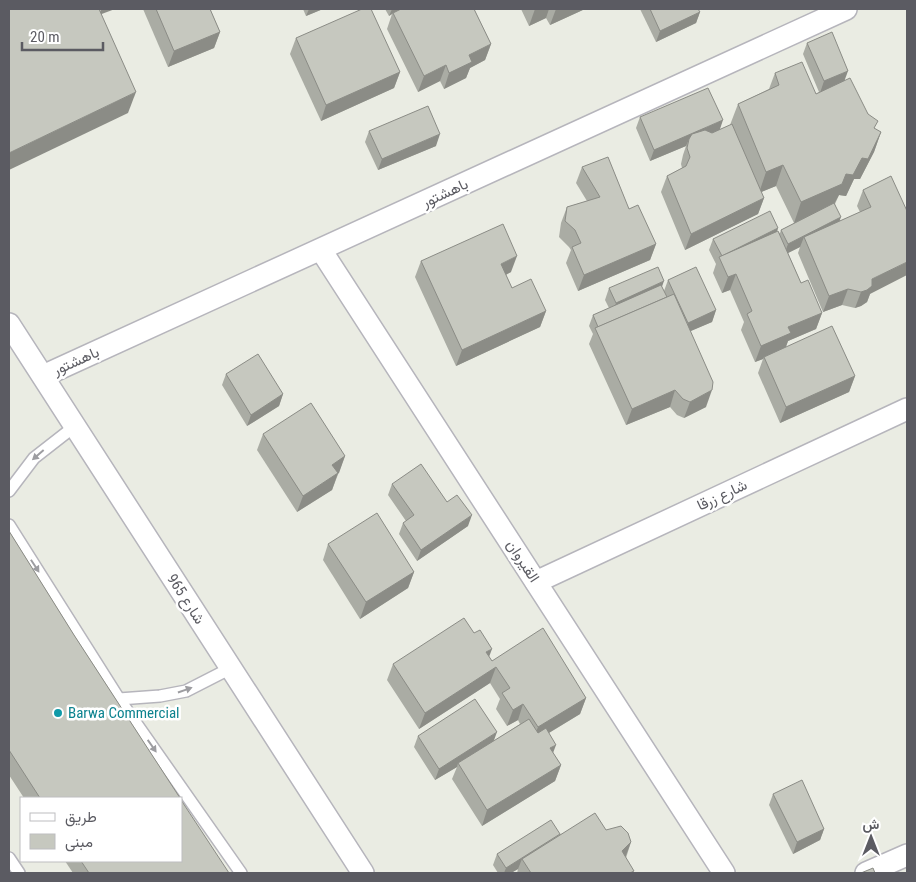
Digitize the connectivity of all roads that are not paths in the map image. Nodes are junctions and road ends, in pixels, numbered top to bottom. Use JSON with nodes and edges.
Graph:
{"nodes":[{"id":1,"x":846,"y":9,"type":"edge"},
{"id":2,"x":818,"y":14,"type":"edge"},
{"id":3,"x":321,"y":250,"type":"junction"},
{"id":4,"x":9,"y":324,"type":"edge"},
{"id":5,"x":43,"y":376,"type":"junction"},
{"id":6,"x":907,"y":409,"type":"edge"},
{"id":7,"x":75,"y":426,"type":"junction"},
{"id":8,"x":9,"y":491,"type":"edge"},
{"id":9,"x":9,"y":524,"type":"edge"},
{"id":10,"x":536,"y":582,"type":"junction"},
{"id":11,"x":231,"y":668,"type":"junction"},
{"id":12,"x":120,"y":699,"type":"junction"},
{"id":13,"x":907,"y":855,"type":"edge"},
{"id":14,"x":9,"y":858,"type":"edge"},
{"id":15,"x":19,"y":873,"type":"edge"},
{"id":16,"x":241,"y":873,"type":"edge"},
{"id":17,"x":364,"y":873,"type":"edge"},
{"id":18,"x":724,"y":873,"type":"edge"},
{"id":19,"x":866,"y":873,"type":"edge"}],
"edges":[{"from":1,"to":2,"type":"street","name":"باهشتور"},
{"from":2,"to":3,"type":"street","name":"باهشتور"},
{"from":3,"to":5,"type":"street","name":"باهشتور"},
{"from":3,"to":10,"type":"street","name":"القيروان"},
{"from":4,"to":5,"type":"street","name":"شارع 965"},
{"from":5,"to":7,"type":"street","name":"شارع 965"},
{"from":6,"to":10,"type":"street","name":"شارع زرقا"},
{"from":7,"to":8,"type":"lane","one_way":true},
{"from":7,"to":11,"type":"street","name":"شارع 965"},
{"from":9,"to":12,"type":"lane","one_way":true},
{"from":10,"to":18,"type":"street","name":"القيروان"},
{"from":12,"to":11,"type":"lane","one_way":true},
{"from":11,"to":17,"type":"street","name":"شارع 965"},
{"from":12,"to":16,"type":"lane","one_way":true},
{"from":13,"to":19,"type":"street"},
{"from":14,"to":15,"type":"lane"}]}
